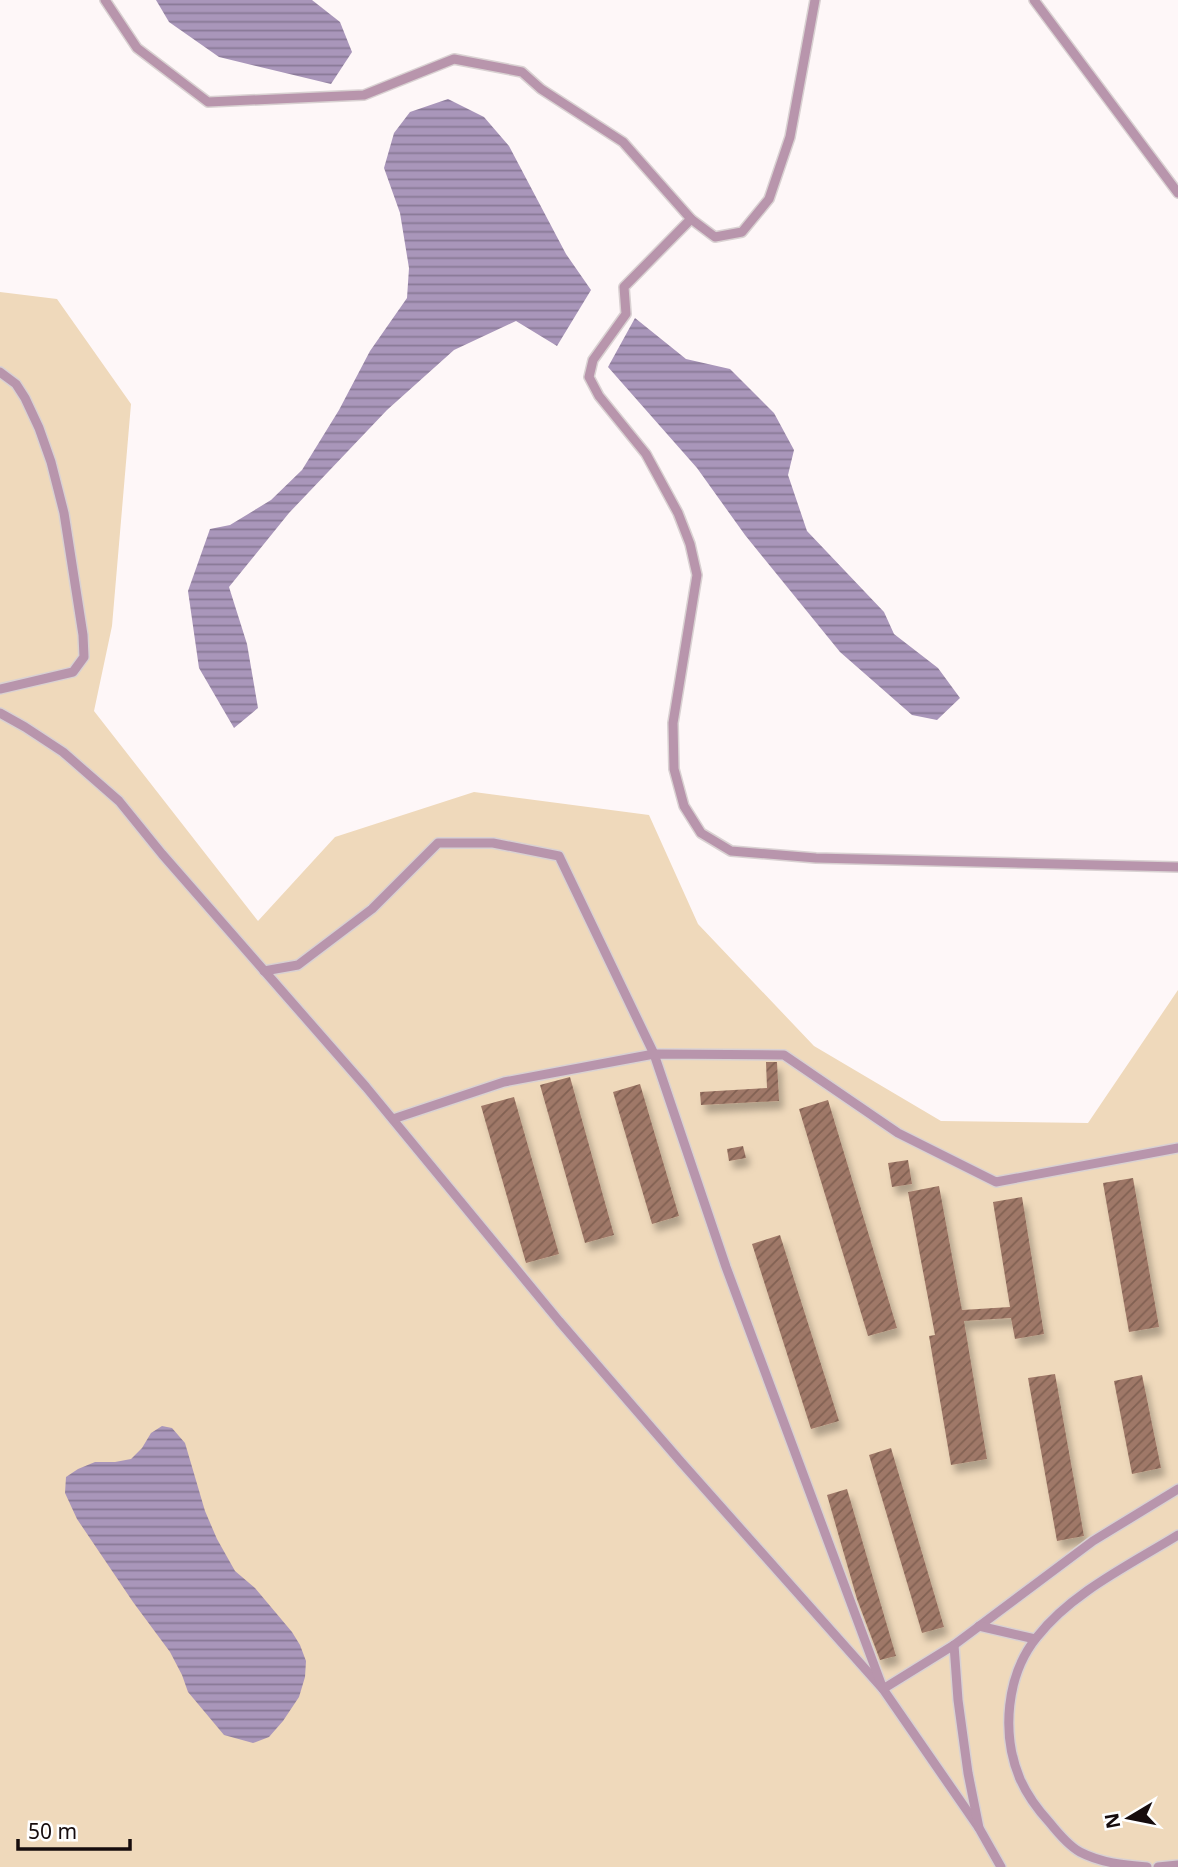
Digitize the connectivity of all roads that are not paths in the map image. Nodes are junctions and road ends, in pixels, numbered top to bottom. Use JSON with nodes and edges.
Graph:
{"nodes":[{"id":1,"x":105,"y":0,"type":"edge"},
{"id":2,"x":815,"y":0,"type":"edge"},
{"id":3,"x":1034,"y":0,"type":"edge"},
{"id":4,"x":1178,"y":193,"type":"edge"},
{"id":5,"x":691,"y":219,"type":"junction"},
{"id":6,"x":0,"y":372,"type":"edge"},
{"id":7,"x":0,"y":690,"type":"edge"},
{"id":8,"x":0,"y":713,"type":"edge"},
{"id":9,"x":1178,"y":867,"type":"edge"},
{"id":10,"x":264,"y":971,"type":"junction"},
{"id":11,"x":654,"y":1054,"type":"junction"},
{"id":12,"x":393,"y":1119,"type":"junction"},
{"id":13,"x":1178,"y":1147,"type":"edge"},
{"id":14,"x":1178,"y":1489,"type":"edge"},
{"id":15,"x":1178,"y":1535,"type":"edge"},
{"id":16,"x":978,"y":1626,"type":"junction"},
{"id":17,"x":1035,"y":1639,"type":"junction"},
{"id":18,"x":954,"y":1645,"type":"junction"},
{"id":19,"x":883,"y":1689,"type":"junction"},
{"id":20,"x":979,"y":1828,"type":"junction"},
{"id":21,"x":1178,"y":1865,"type":"edge"},
{"id":22,"x":1001,"y":1867,"type":"edge"},
{"id":23,"x":1147,"y":1867,"type":"edge"},
{"id":24,"x":1158,"y":1867,"type":"edge"}],
"edges":[{"from":1,"to":5,"type":"lane"},
{"from":2,"to":5,"type":"lane"},
{"from":3,"to":4,"type":"lane"},
{"from":5,"to":9,"type":"lane"},
{"from":6,"to":7,"type":"lane"},
{"from":8,"to":10,"type":"lane"},
{"from":10,"to":11,"type":"lane"},
{"from":10,"to":12,"type":"lane"},
{"from":11,"to":12,"type":"lane"},
{"from":11,"to":13,"type":"lane"},
{"from":11,"to":19,"type":"lane"},
{"from":12,"to":19,"type":"lane"},
{"from":14,"to":16,"type":"lane"},
{"from":15,"to":17,"type":"lane"},
{"from":16,"to":17,"type":"lane"},
{"from":16,"to":18,"type":"lane"},
{"from":17,"to":23,"type":"lane"},
{"from":18,"to":19,"type":"lane"},
{"from":18,"to":20,"type":"lane"},
{"from":19,"to":20,"type":"lane"},
{"from":20,"to":22,"type":"lane"},
{"from":21,"to":24,"type":"lane"}]}
